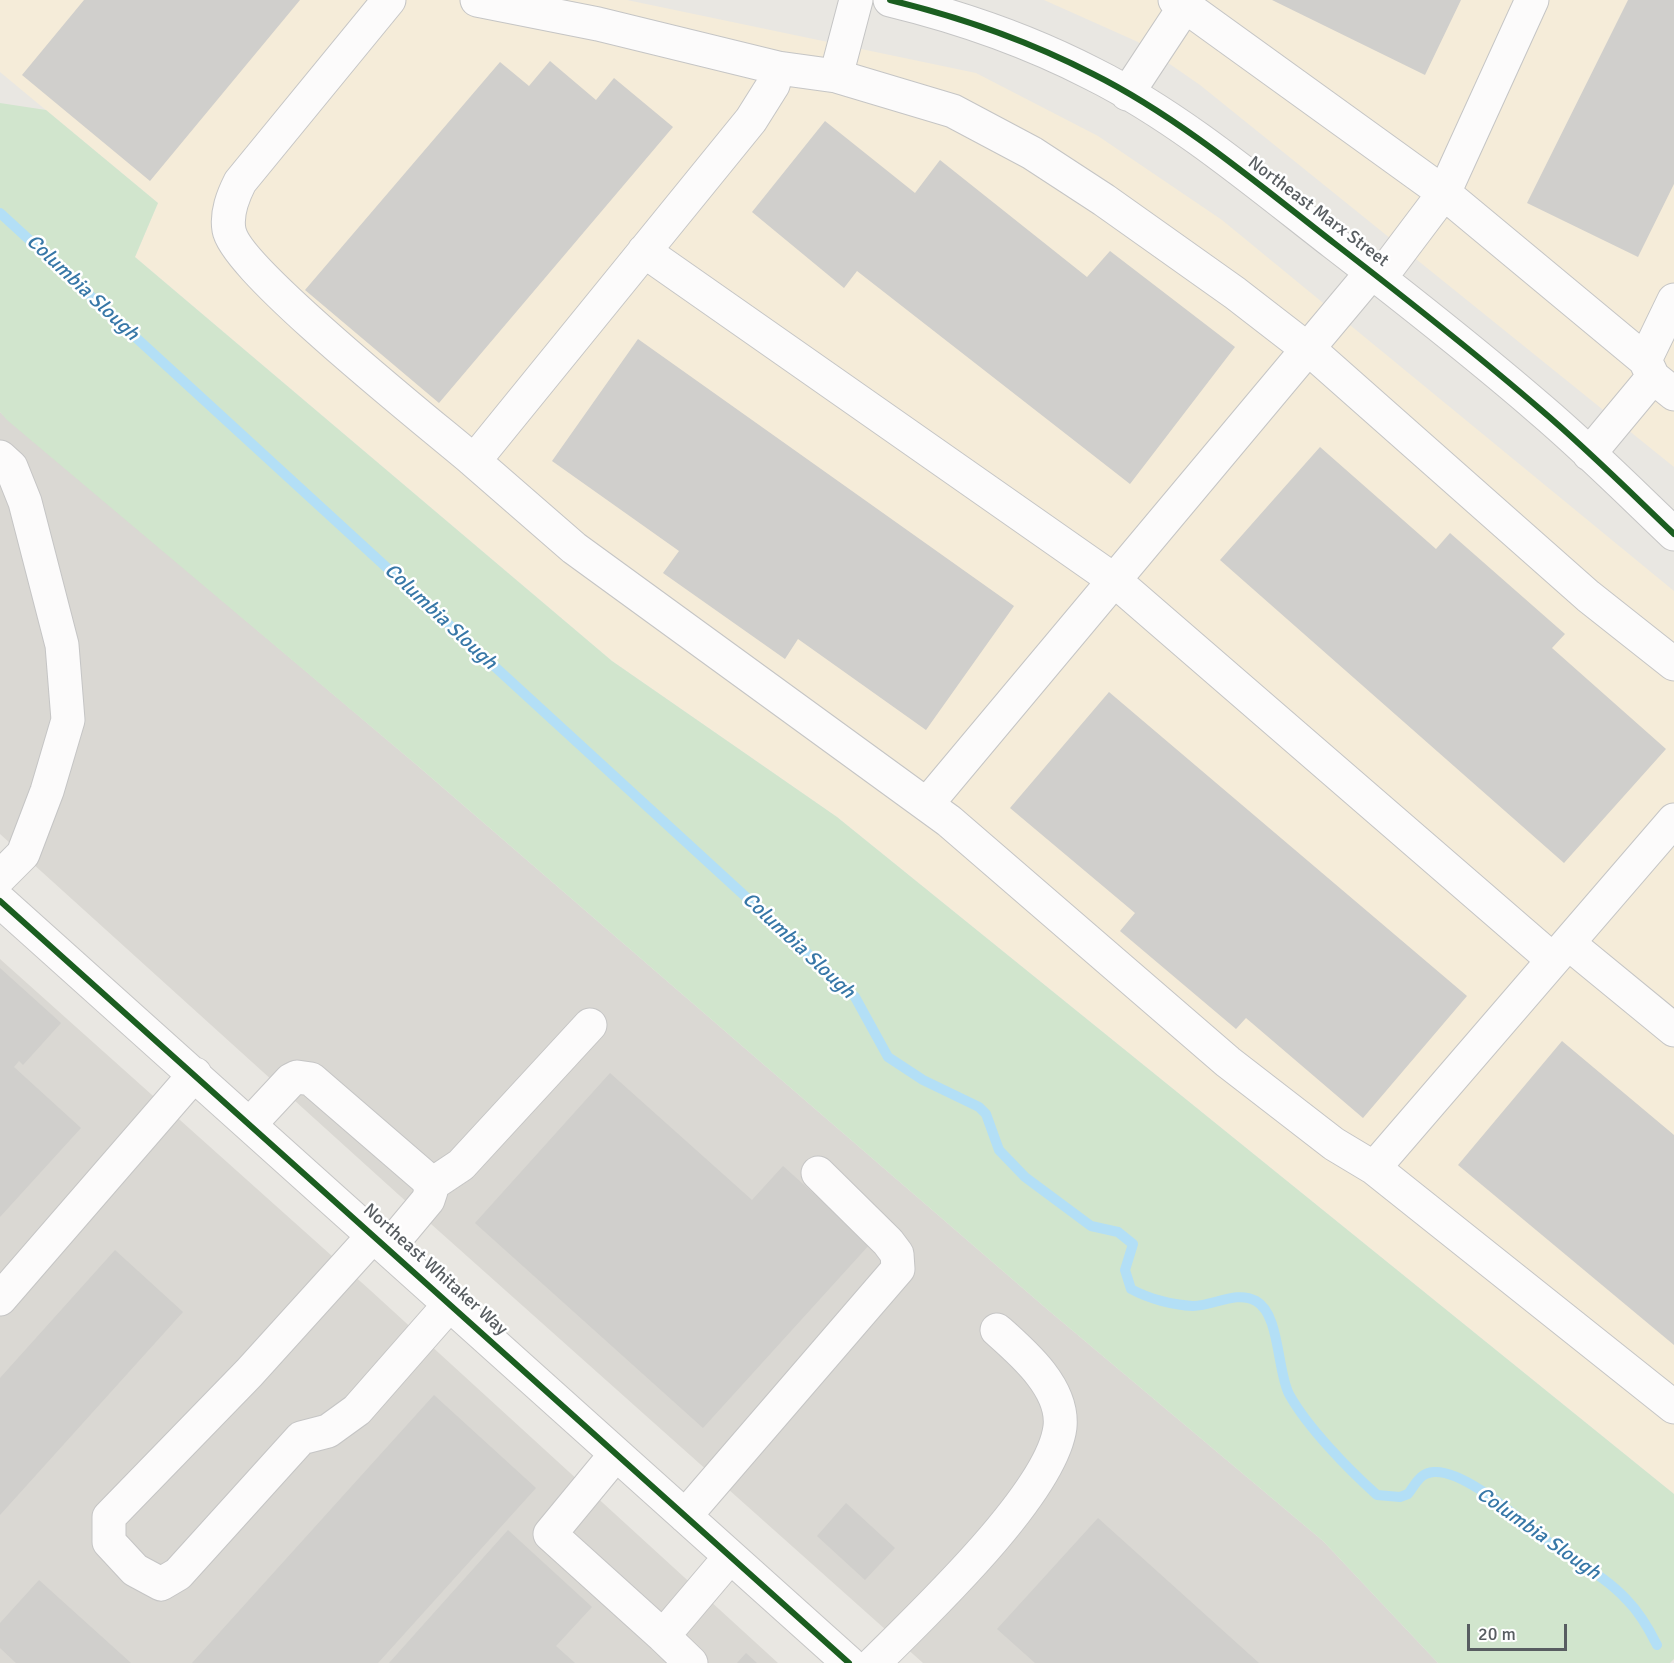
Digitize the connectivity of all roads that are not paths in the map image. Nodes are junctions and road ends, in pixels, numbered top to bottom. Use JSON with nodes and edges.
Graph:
{"nodes":[{"id":1,"x":389,"y":0,"type":"edge"},
{"id":2,"x":477,"y":0,"type":"edge"},
{"id":3,"x":856,"y":0,"type":"edge"},
{"id":4,"x":890,"y":0,"type":"edge"},
{"id":5,"x":1532,"y":0,"type":"edge"},
{"id":6,"x":1183,"y":2,"type":"edge"},
{"id":7,"x":778,"y":68,"type":"junction"},
{"id":8,"x":836,"y":76,"type":"junction"},
{"id":9,"x":1127,"y":94,"type":"junction"},
{"id":10,"x":1444,"y":193,"type":"junction"},
{"id":11,"x":644,"y":251,"type":"junction"},
{"id":12,"x":1376,"y":275,"type":"junction"},
{"id":13,"x":1674,"y":300,"type":"edge"},
{"id":14,"x":1306,"y":349,"type":"junction"},
{"id":15,"x":1657,"y":377,"type":"edge"},
{"id":16,"x":1589,"y":454,"type":"junction"},
{"id":17,"x":0,"y":457,"type":"edge"},
{"id":18,"x":474,"y":461,"type":"junction"},
{"id":19,"x":1674,"y":534,"type":"edge"},
{"id":20,"x":1114,"y":580,"type":"junction"},
{"id":21,"x":1674,"y":664,"type":"edge"},
{"id":22,"x":927,"y":804,"type":"junction"},
{"id":23,"x":1674,"y":820,"type":"edge"},
{"id":24,"x":0,"y":877,"type":"edge"},
{"id":25,"x":0,"y":901,"type":"edge"},
{"id":26,"x":1561,"y":951,"type":"junction"},
{"id":27,"x":590,"y":1025,"type":"dead end"},
{"id":28,"x":1674,"y":1030,"type":"edge"},
{"id":29,"x":195,"y":1074,"type":"junction"},
{"id":30,"x":250,"y":1124,"type":"junction"},
{"id":31,"x":1374,"y":1168,"type":"junction"},
{"id":32,"x":818,"y":1173,"type":"dead end"},
{"id":33,"x":431,"y":1185,"type":"junction"},
{"id":34,"x":381,"y":1242,"type":"junction"},
{"id":35,"x":0,"y":1299,"type":"edge"},
{"id":36,"x":450,"y":1304,"type":"junction"},
{"id":37,"x":997,"y":1330,"type":"dead end"},
{"id":38,"x":1674,"y":1407,"type":"edge"},
{"id":39,"x":616,"y":1454,"type":"junction"},
{"id":40,"x":685,"y":1516,"type":"junction"},
{"id":41,"x":730,"y":1557,"type":"junction"},
{"id":42,"x":663,"y":1636,"type":"junction"},
{"id":43,"x":691,"y":1663,"type":"edge"},
{"id":44,"x":849,"y":1663,"type":"edge"},
{"id":45,"x":874,"y":1663,"type":"edge"}],
"edges":[{"from":1,"to":18,"type":"street"},
{"from":2,"to":7,"type":"street"},
{"from":3,"to":8,"type":"street"},
{"from":4,"to":9,"type":"street","name":"Northeast Marx Street"},
{"from":5,"to":10,"type":"street"},
{"from":6,"to":9,"type":"street"},
{"from":6,"to":10,"type":"street"},
{"from":7,"to":8,"type":"street"},
{"from":7,"to":11,"type":"street"},
{"from":8,"to":14,"type":"street"},
{"from":9,"to":12,"type":"street","name":"Northeast Marx Street"},
{"from":10,"to":12,"type":"street"},
{"from":10,"to":15,"type":"street"},
{"from":11,"to":18,"type":"street"},
{"from":11,"to":20,"type":"street"},
{"from":12,"to":14,"type":"street"},
{"from":12,"to":16,"type":"street","name":"Northeast Marx Street"},
{"from":13,"to":15,"type":"street"},
{"from":14,"to":20,"type":"street"},
{"from":14,"to":21,"type":"street"},
{"from":15,"to":16,"type":"street"},
{"from":16,"to":19,"type":"street","name":"Northeast Marx Street"},
{"from":17,"to":24,"type":"street"},
{"from":18,"to":22,"type":"street"},
{"from":20,"to":22,"type":"street"},
{"from":20,"to":26,"type":"street"},
{"from":22,"to":31,"type":"street"},
{"from":23,"to":26,"type":"street"},
{"from":25,"to":29,"type":"street","name":"Northeast Whitaker Way"},
{"from":26,"to":28,"type":"street"},
{"from":26,"to":31,"type":"street"},
{"from":27,"to":33,"type":"street"},
{"from":29,"to":30,"type":"street","name":"Northeast Whitaker Way"},
{"from":29,"to":35,"type":"street"},
{"from":30,"to":33,"type":"street"},
{"from":30,"to":34,"type":"street","name":"Northeast Whitaker Way"},
{"from":31,"to":38,"type":"street"},
{"from":32,"to":40,"type":"street"},
{"from":33,"to":34,"type":"street"},
{"from":34,"to":36,"type":"street","name":"Northeast Whitaker Way"},
{"from":34,"to":36,"type":"street"},
{"from":36,"to":39,"type":"street","name":"Northeast Whitaker Way"},
{"from":37,"to":45,"type":"street"},
{"from":39,"to":40,"type":"street","name":"Northeast Whitaker Way"},
{"from":39,"to":42,"type":"street"},
{"from":40,"to":41,"type":"street","name":"Northeast Whitaker Way"},
{"from":41,"to":42,"type":"street"},
{"from":41,"to":44,"type":"street","name":"Northeast Whitaker Way"},
{"from":42,"to":43,"type":"street"}]}
